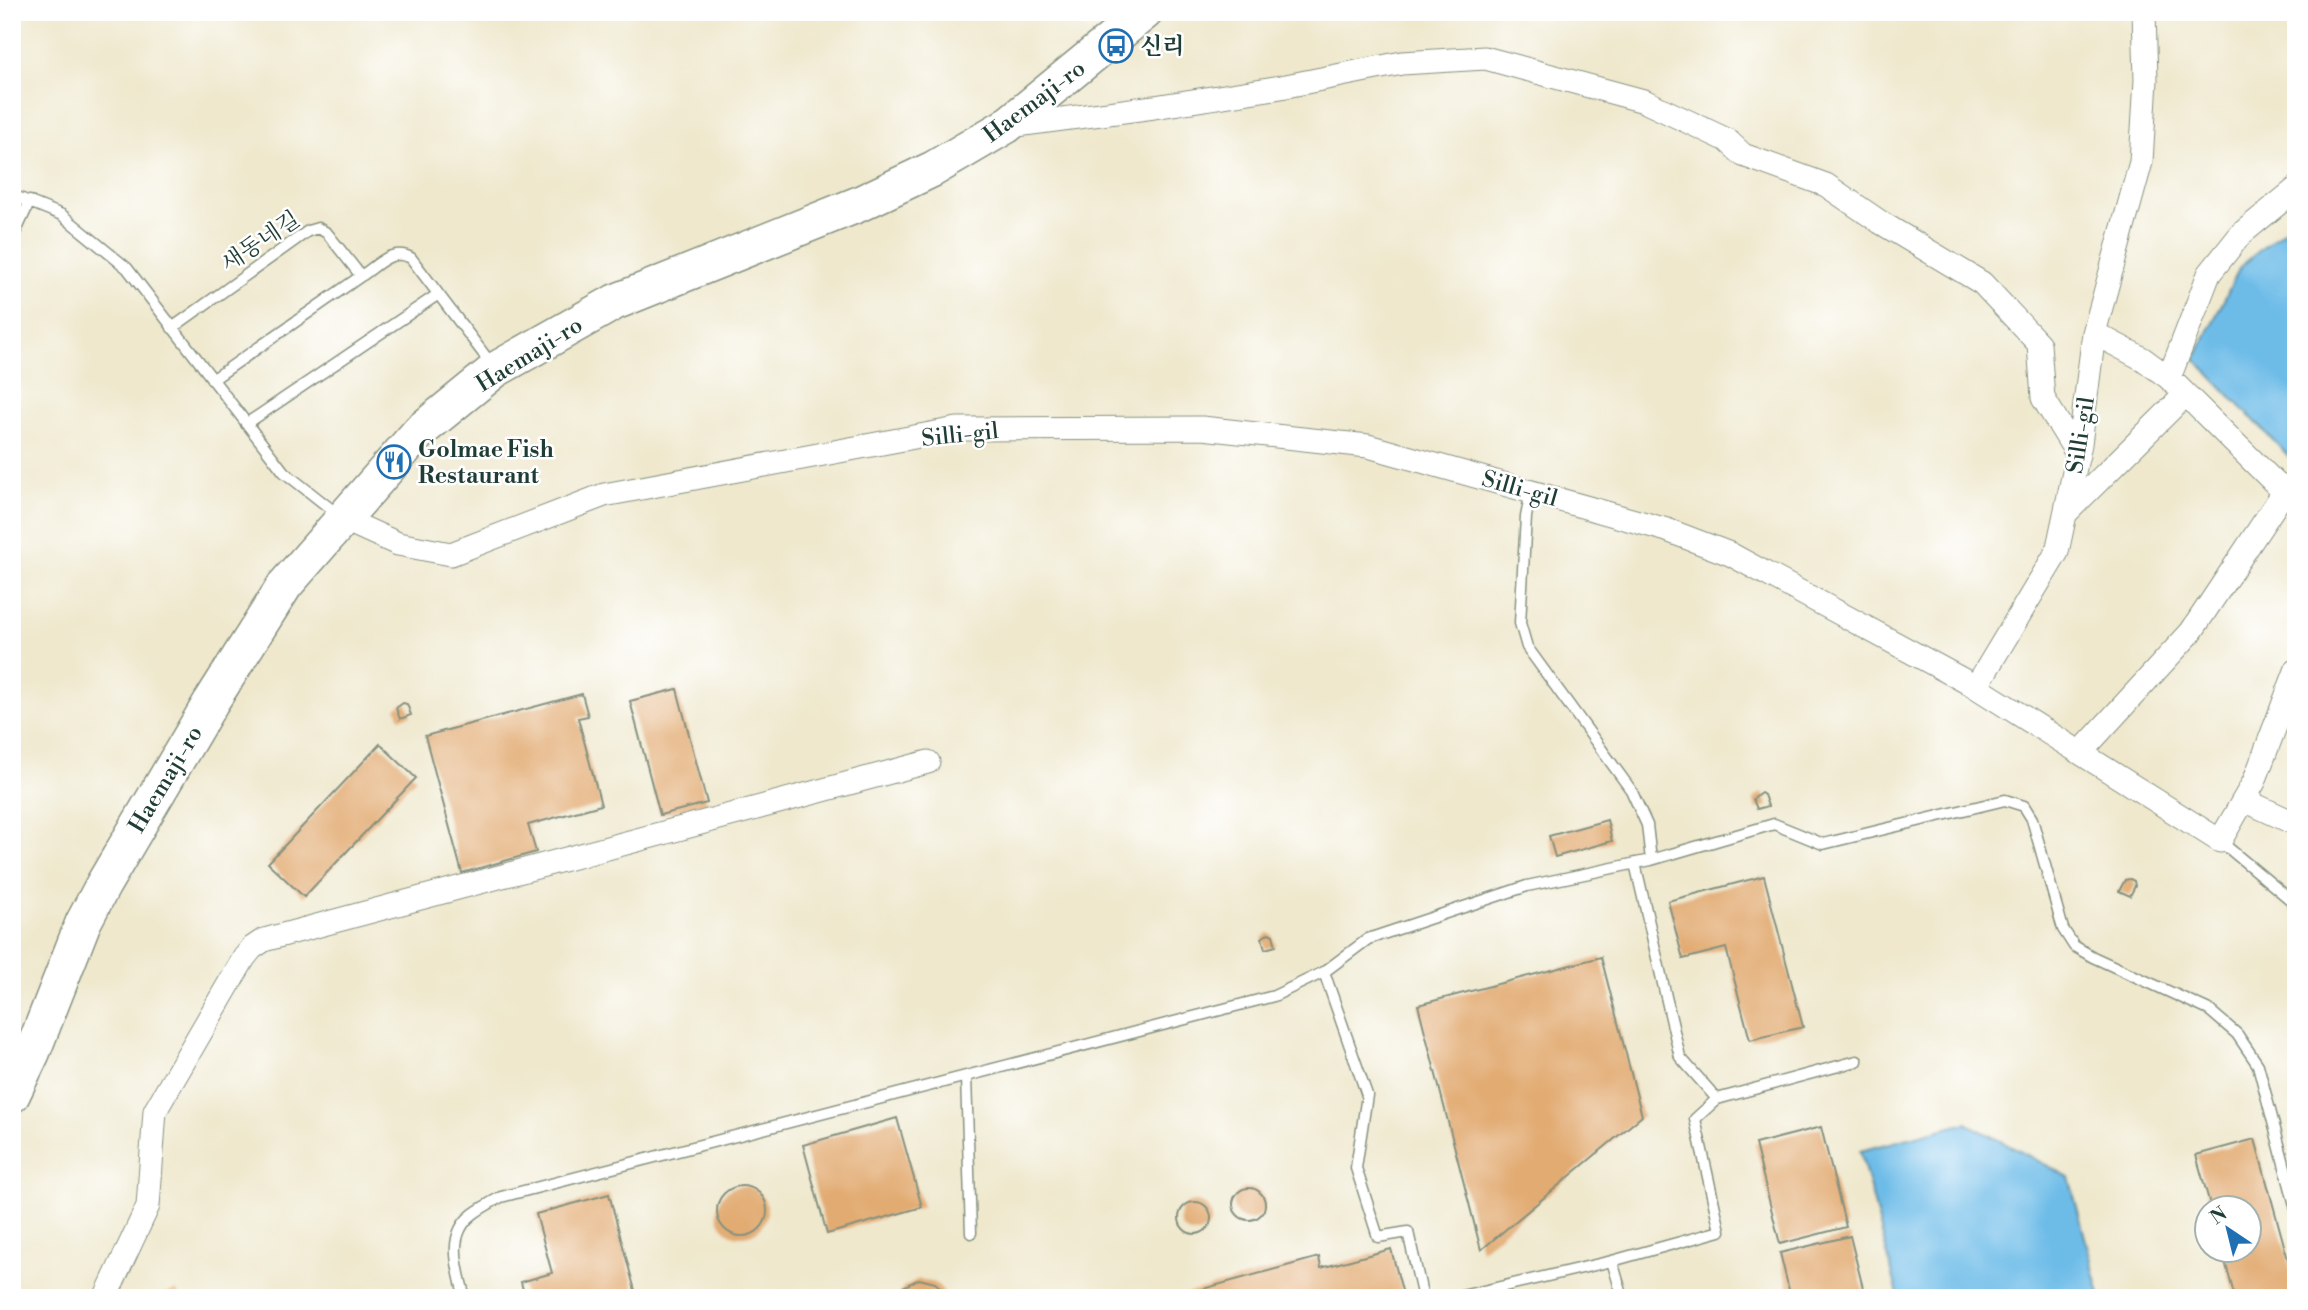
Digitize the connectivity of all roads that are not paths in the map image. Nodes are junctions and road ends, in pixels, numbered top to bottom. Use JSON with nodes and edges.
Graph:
{"nodes":[{"id":1,"x":1145,"y":12,"type":"edge"},
{"id":2,"x":2144,"y":12,"type":"edge"},
{"id":3,"x":1006,"y":126,"type":"junction"},
{"id":4,"x":2296,"y":189,"type":"edge"},
{"id":5,"x":12,"y":195,"type":"edge"},
{"id":6,"x":30,"y":201,"type":"junction"},
{"id":7,"x":12,"y":240,"type":"edge"},
{"id":8,"x":361,"y":276,"type":"junction"},
{"id":9,"x":438,"y":295,"type":"junction"},
{"id":10,"x":172,"y":328,"type":"junction"},
{"id":11,"x":2094,"y":333,"type":"junction"},
{"id":12,"x":495,"y":370,"type":"junction"},
{"id":13,"x":212,"y":380,"type":"junction"},
{"id":14,"x":2177,"y":387,"type":"junction"},
{"id":15,"x":246,"y":424,"type":"junction"},
{"id":16,"x":2078,"y":454,"type":"junction"},
{"id":17,"x":1531,"y":491,"type":"junction"},
{"id":18,"x":2291,"y":491,"type":"edge"},
{"id":19,"x":2066,"y":513,"type":"junction"},
{"id":20,"x":343,"y":519,"type":"junction"},
{"id":21,"x":2296,"y":671,"type":"edge"},
{"id":22,"x":1976,"y":687,"type":"junction"},
{"id":23,"x":2081,"y":752,"type":"junction"},
{"id":24,"x":928,"y":762,"type":"dead end"},
{"id":25,"x":2244,"y":800,"type":"junction"},
{"id":26,"x":2296,"y":824,"type":"edge"},
{"id":27,"x":2220,"y":841,"type":"junction"},
{"id":28,"x":1651,"y":860,"type":"junction"},
{"id":29,"x":1635,"y":863,"type":"junction"},
{"id":30,"x":2296,"y":910,"type":"edge"},
{"id":31,"x":1324,"y":972,"type":"junction"},
{"id":32,"x":22,"y":1056,"type":"edge"},
{"id":33,"x":1857,"y":1061,"type":"dead end"},
{"id":34,"x":966,"y":1077,"type":"junction"},
{"id":35,"x":12,"y":1095,"type":"edge"},
{"id":36,"x":1717,"y":1099,"type":"junction"},
{"id":37,"x":2283,"y":1162,"type":"junction"},
{"id":38,"x":2296,"y":1180,"type":"edge"},
{"id":39,"x":2296,"y":1209,"type":"edge"},
{"id":40,"x":971,"y":1233,"type":"dead end"},
{"id":41,"x":1612,"y":1261,"type":"junction"},
{"id":42,"x":105,"y":1298,"type":"edge"},
{"id":43,"x":465,"y":1298,"type":"edge"},
{"id":44,"x":1423,"y":1298,"type":"edge"},
{"id":45,"x":1453,"y":1298,"type":"edge"},
{"id":46,"x":1623,"y":1298,"type":"edge"}],
"edges":[{"from":1,"to":3,"type":"main road","name":"Haemaji-ro"},
{"from":2,"to":11,"type":"street","name":"Silli-gil"},
{"from":3,"to":12,"type":"main road","name":"Haemaji-ro"},
{"from":3,"to":16,"type":"street"},
{"from":4,"to":14,"type":"street"},
{"from":5,"to":6,"type":"lane"},
{"from":6,"to":7,"type":"lane"},
{"from":6,"to":10,"type":"lane"},
{"from":8,"to":9,"type":"lane"},
{"from":8,"to":10,"type":"lane","name":"새동네길"},
{"from":8,"to":13,"type":"lane"},
{"from":9,"to":12,"type":"lane"},
{"from":9,"to":15,"type":"lane"},
{"from":10,"to":13,"type":"lane"},
{"from":11,"to":14,"type":"street"},
{"from":11,"to":16,"type":"street","name":"Silli-gil"},
{"from":12,"to":20,"type":"main road","name":"Haemaji-ro"},
{"from":13,"to":15,"type":"lane"},
{"from":14,"to":18,"type":"street"},
{"from":14,"to":19,"type":"street"},
{"from":15,"to":20,"type":"lane"},
{"from":16,"to":19,"type":"street","name":"Silli-gil"},
{"from":17,"to":20,"type":"street","name":"Silli-gil"},
{"from":17,"to":22,"type":"street","name":"Silli-gil"},
{"from":17,"to":28,"type":"lane"},
{"from":18,"to":23,"type":"street"},
{"from":19,"to":22,"type":"street","name":"Silli-gil"},
{"from":20,"to":32,"type":"main road","name":"Haemaji-ro"},
{"from":21,"to":25,"type":"street"},
{"from":22,"to":23,"type":"street"},
{"from":23,"to":27,"type":"street"},
{"from":24,"to":42,"type":"street"},
{"from":25,"to":26,"type":"street"},
{"from":25,"to":27,"type":"street"},
{"from":27,"to":30,"type":"lane"},
{"from":28,"to":29,"type":"lane"},
{"from":28,"to":37,"type":"lane"},
{"from":29,"to":31,"type":"lane"},
{"from":29,"to":36,"type":"lane"},
{"from":31,"to":34,"type":"lane"},
{"from":31,"to":44,"type":"lane"},
{"from":32,"to":35,"type":"main road","name":"Haemaji-ro"},
{"from":33,"to":36,"type":"lane"},
{"from":34,"to":40,"type":"lane"},
{"from":34,"to":43,"type":"lane"},
{"from":36,"to":41,"type":"lane"},
{"from":37,"to":38,"type":"lane"},
{"from":37,"to":39,"type":"lane"},
{"from":41,"to":45,"type":"lane"},
{"from":41,"to":46,"type":"lane"}]}
